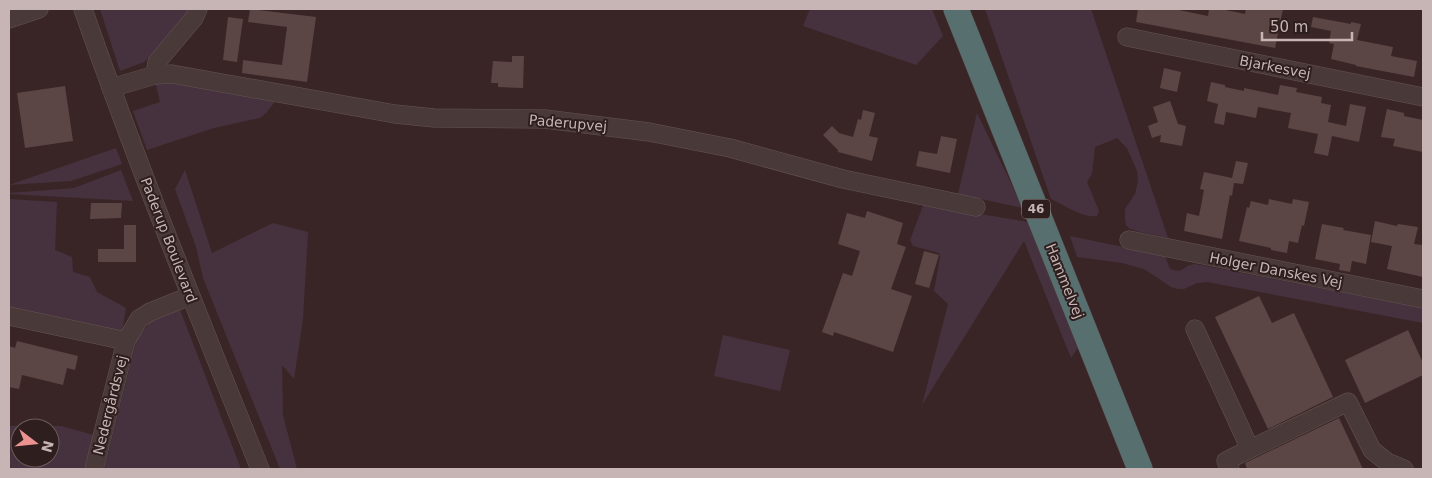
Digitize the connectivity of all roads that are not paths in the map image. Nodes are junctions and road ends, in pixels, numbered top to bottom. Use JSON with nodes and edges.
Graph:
{"nodes":[{"id":1,"x":39,"y":9,"type":"edge"},
{"id":2,"x":83,"y":9,"type":"edge"},
{"id":3,"x":198,"y":9,"type":"edge"},
{"id":4,"x":956,"y":9,"type":"edge"},
{"id":5,"x":9,"y":18,"type":"edge"},
{"id":6,"x":1127,"y":37,"type":"dead end"},
{"id":7,"x":155,"y":75,"type":"junction"},
{"id":8,"x":111,"y":88,"type":"junction"},
{"id":9,"x":1423,"y":97,"type":"edge"},
{"id":10,"x":976,"y":207,"type":"dead end"},
{"id":11,"x":1130,"y":240,"type":"dead end"},
{"id":12,"x":190,"y":296,"type":"junction"},
{"id":13,"x":1423,"y":299,"type":"edge"},
{"id":14,"x":9,"y":316,"type":"edge"},
{"id":15,"x":1195,"y":329,"type":"dead end"},
{"id":16,"x":126,"y":342,"type":"junction"},
{"id":17,"x":1250,"y":449,"type":"junction"},
{"id":18,"x":94,"y":469,"type":"edge"},
{"id":19,"x":260,"y":469,"type":"edge"},
{"id":20,"x":1140,"y":469,"type":"edge"},
{"id":21,"x":1230,"y":469,"type":"edge"},
{"id":22,"x":1404,"y":469,"type":"edge"}],
"edges":[{"from":1,"to":5,"type":"street"},
{"from":2,"to":8,"type":"street","name":"Paderup Boulevard"},
{"from":3,"to":7,"type":"street"},
{"from":4,"to":20,"type":"highway","name":"Hammelvej","number":"46"},
{"from":6,"to":9,"type":"street","name":"Bjarkesvej"},
{"from":7,"to":8,"type":"street","name":"Paderupvej"},
{"from":7,"to":10,"type":"street","name":"Paderupvej"},
{"from":8,"to":12,"type":"street","name":"Paderup Boulevard"},
{"from":11,"to":13,"type":"street","name":"Holger Danskes Vej"},
{"from":12,"to":16,"type":"street","name":"Nedergårdsvej"},
{"from":12,"to":19,"type":"street","name":"Paderup Boulevard"},
{"from":14,"to":16,"type":"street","name":"Nedergårdsvej"},
{"from":15,"to":17,"type":"street"},
{"from":16,"to":18,"type":"street","name":"Nedergårdsvej"},
{"from":17,"to":21,"type":"street"},
{"from":17,"to":22,"type":"street"}]}
